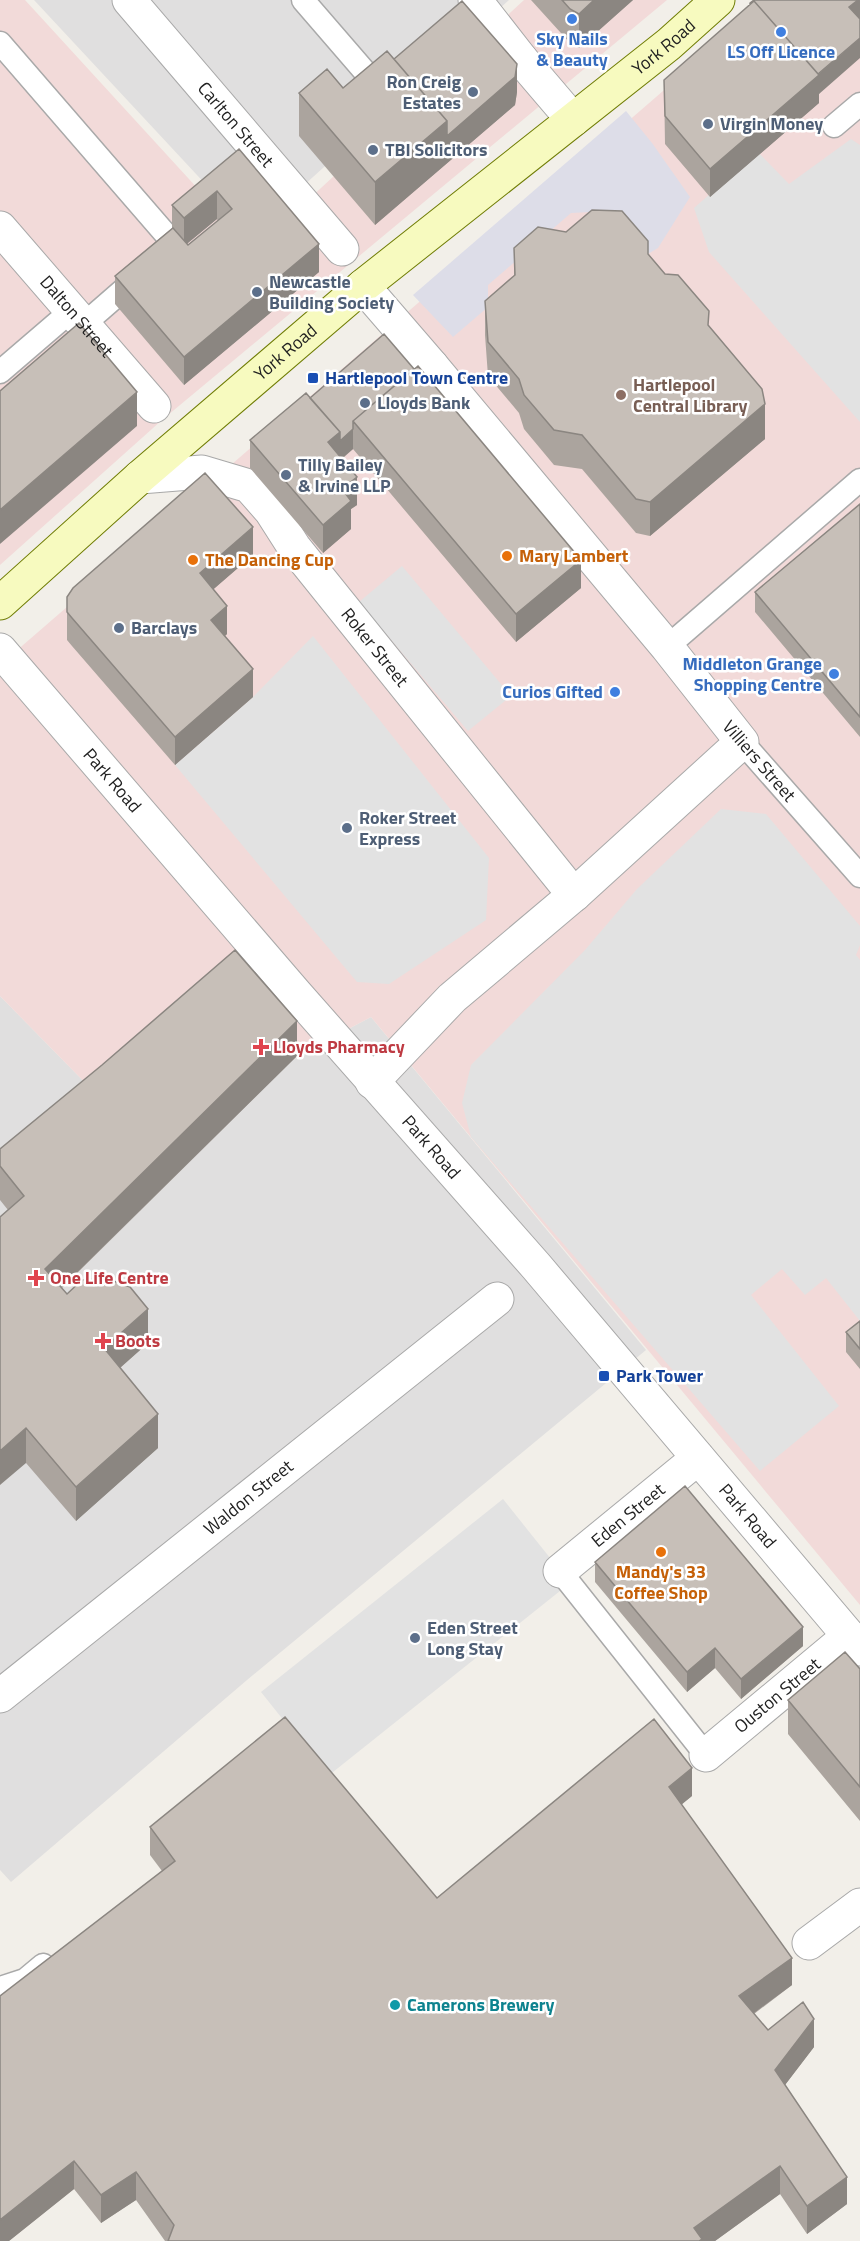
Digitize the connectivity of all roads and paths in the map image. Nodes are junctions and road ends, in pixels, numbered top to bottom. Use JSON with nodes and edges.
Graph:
{"nodes":[{"id":1,"x":129,"y":0,"type":"edge"},
{"id":2,"x":303,"y":0,"type":"edge"},
{"id":3,"x":718,"y":0,"type":"edge"},
{"id":4,"x":474,"y":3,"type":"edge"},
{"id":5,"x":0,"y":43,"type":"edge"},
{"id":6,"x":396,"y":73,"type":"edge"},
{"id":7,"x":860,"y":104,"type":"edge"},
{"id":8,"x":573,"y":120,"type":"junction"},
{"id":9,"x":834,"y":126,"type":"dead end"},
{"id":10,"x":0,"y":228,"type":"edge"},
{"id":11,"x":342,"y":249,"type":"dead end"},
{"id":12,"x":363,"y":286,"type":"junction"},
{"id":13,"x":77,"y":318,"type":"junction"},
{"id":14,"x":0,"y":372,"type":"edge"},
{"id":15,"x":154,"y":406,"type":"dead end"},
{"id":16,"x":140,"y":477,"type":"junction"},
{"id":17,"x":860,"y":480,"type":"edge"},
{"id":18,"x":0,"y":603,"type":"edge"},
{"id":19,"x":667,"y":647,"type":"junction"},
{"id":20,"x":0,"y":650,"type":"edge"},
{"id":21,"x":742,"y":742,"type":"junction"},
{"id":22,"x":860,"y":876,"type":"edge"},
{"id":23,"x":574,"y":895,"type":"junction"},
{"id":24,"x":372,"y":1082,"type":"junction"},
{"id":25,"x":497,"y":1299,"type":"dead end"},
{"id":26,"x":698,"y":1458,"type":"junction"},
{"id":27,"x":560,"y":1571,"type":"joint"},
{"id":28,"x":854,"y":1642,"type":"edge"},
{"id":29,"x":0,"y":1696,"type":"edge"},
{"id":30,"x":706,"y":1755,"type":"joint"},
{"id":31,"x":860,"y":1905,"type":"edge"},
{"id":32,"x":809,"y":1943,"type":"dead end"},
{"id":33,"x":62,"y":1951,"type":"edge"},
{"id":34,"x":0,"y":1988,"type":"edge"}],
"edges":[{"from":1,"to":11,"type":"street","name":"Carlton Street"},
{"from":2,"to":6,"type":"lane"},
{"from":3,"to":8,"type":"main road","name":"York Road"},
{"from":4,"to":8,"type":"street"},
{"from":5,"to":13,"type":"lane"},
{"from":7,"to":9,"type":"lane"},
{"from":8,"to":12,"type":"main road","name":"York Road"},
{"from":10,"to":13,"type":"street","name":"Dalton Street"},
{"from":12,"to":16,"type":"main road","name":"York Road"},
{"from":12,"to":19,"type":"street","name":"Villiers Street"},
{"from":13,"to":14,"type":"lane"},
{"from":13,"to":15,"type":"street","name":"Dalton Street"},
{"from":16,"to":18,"type":"main road","name":"York Road"},
{"from":16,"to":23,"type":"street","name":"Roker Street"},
{"from":17,"to":19,"type":"lane"},
{"from":19,"to":21,"type":"street","name":"Villiers Street"},
{"from":20,"to":24,"type":"street","name":"Park Road"},
{"from":21,"to":22,"type":"lane","name":"Villiers Street"},
{"from":21,"to":23,"type":"street"},
{"from":23,"to":24,"type":"street"},
{"from":24,"to":26,"type":"street","name":"Park Road"},
{"from":25,"to":29,"type":"street","name":"Waldon Street"},
{"from":26,"to":27,"type":"street","name":"Eden Street"},
{"from":26,"to":28,"type":"street","name":"Park Road"},
{"from":27,"to":30,"type":"lane"},
{"from":28,"to":30,"type":"street","name":"Ouston Street"},
{"from":31,"to":32,"type":"street"},
{"from":33,"to":34,"type":"lane"}]}
